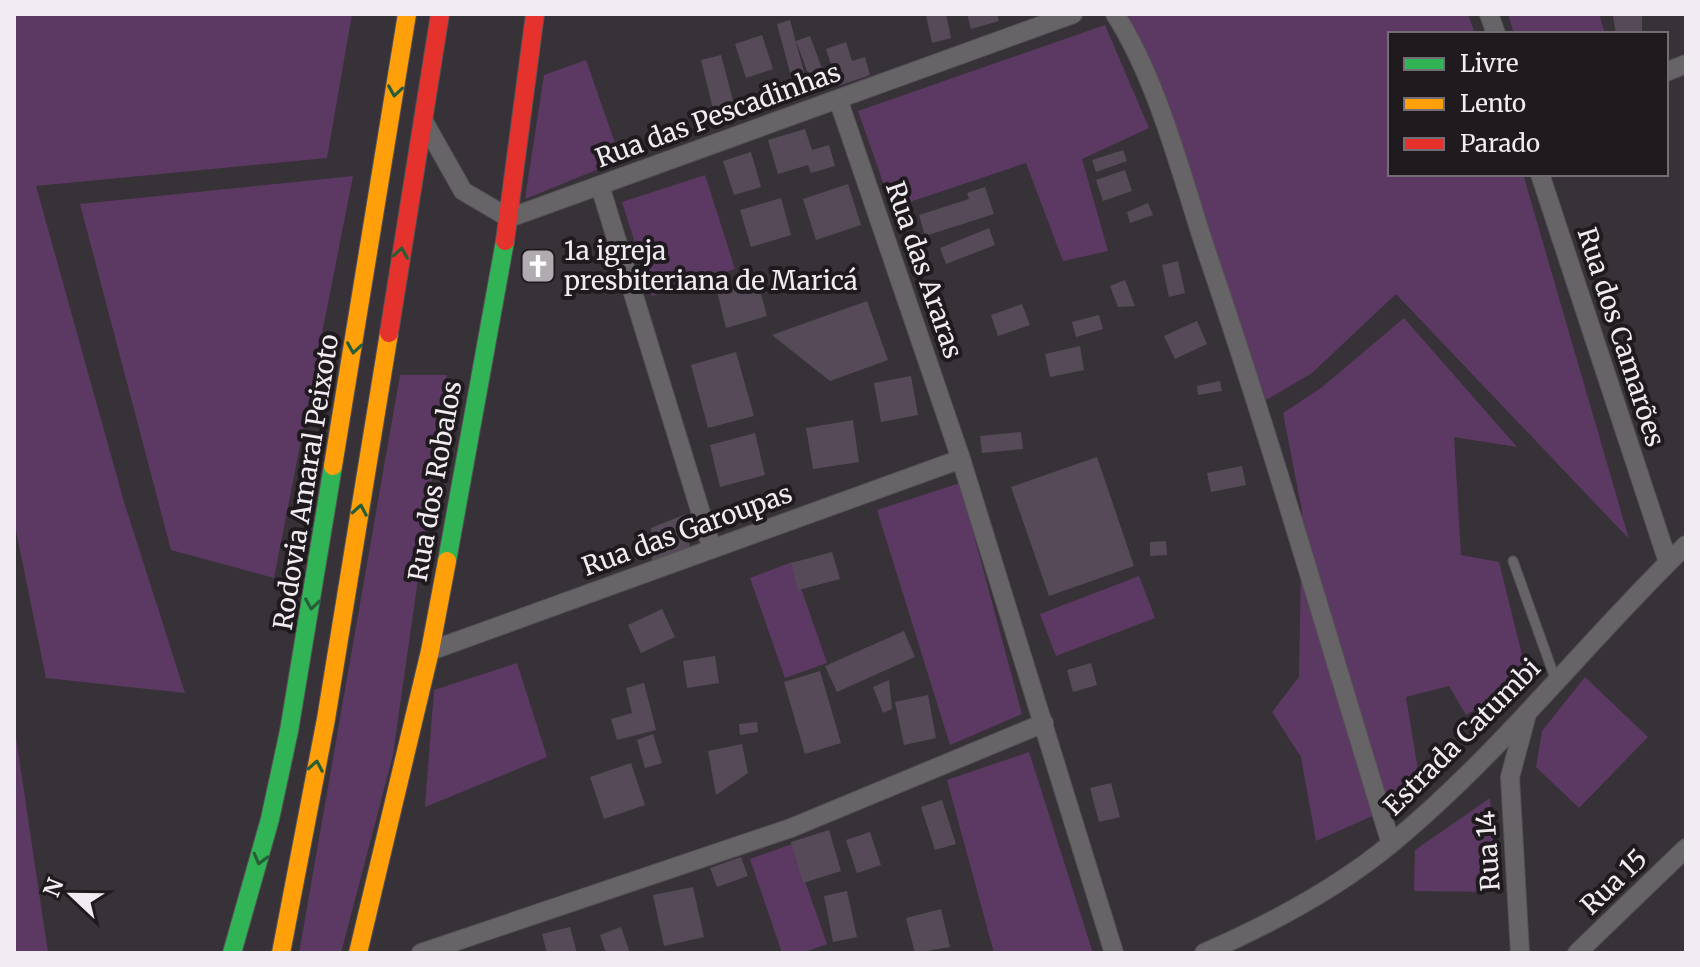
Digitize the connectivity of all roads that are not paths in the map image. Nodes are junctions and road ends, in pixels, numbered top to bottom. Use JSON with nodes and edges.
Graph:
{"nodes":[{"id":1,"x":407,"y":14,"type":"edge"},
{"id":2,"x":440,"y":14,"type":"edge"},
{"id":3,"x":535,"y":14,"type":"edge"},
{"id":4,"x":1073,"y":14,"type":"edge"},
{"id":5,"x":1115,"y":14,"type":"edge"},
{"id":6,"x":838,"y":99,"type":"junction"},
{"id":7,"x":422,"y":118,"type":"junction"},
{"id":8,"x":1541,"y":176,"type":"edge"},
{"id":9,"x":600,"y":186,"type":"junction"},
{"id":10,"x":509,"y":218,"type":"junction"},
{"id":11,"x":961,"y":459,"type":"junction"},
{"id":12,"x":1686,"y":545,"type":"edge"},
{"id":13,"x":712,"y":549,"type":"junction"},
{"id":14,"x":1513,"y":561,"type":"dead end"},
{"id":15,"x":1668,"y":562,"type":"junction"},
{"id":16,"x":430,"y":651,"type":"junction"},
{"id":17,"x":1556,"y":681,"type":"junction"},
{"id":18,"x":1528,"y":711,"type":"junction"},
{"id":19,"x":1044,"y":723,"type":"junction"},
{"id":20,"x":1481,"y":762,"type":"junction"},
{"id":21,"x":1510,"y":777,"type":"junction"},
{"id":22,"x":1391,"y":844,"type":"junction"},
{"id":23,"x":1686,"y":848,"type":"edge"},
{"id":24,"x":232,"y":953,"type":"edge"},
{"id":25,"x":281,"y":953,"type":"edge"},
{"id":26,"x":358,"y":953,"type":"edge"},
{"id":27,"x":421,"y":953,"type":"edge"},
{"id":28,"x":1114,"y":953,"type":"edge"},
{"id":29,"x":1204,"y":953,"type":"edge"},
{"id":30,"x":1521,"y":953,"type":"edge"},
{"id":31,"x":1577,"y":953,"type":"edge"}],
"edges":[{"from":1,"to":24,"type":"main road","name":"Rodovia Amaral Peixoto","one_way":true},
{"from":2,"to":7,"type":"main road"},
{"from":3,"to":10,"type":"main road","name":"Rua dos Robalos"},
{"from":4,"to":6,"type":"street","name":"Rua das Pescadinhas"},
{"from":5,"to":22,"type":"street"},
{"from":6,"to":9,"type":"street","name":"Rua das Pescadinhas"},
{"from":6,"to":11,"type":"street","name":"Rua das Araras"},
{"from":7,"to":10,"type":"street"},
{"from":25,"to":7,"type":"main road","one_way":true},
{"from":8,"to":15,"type":"street","name":"Rua dos Camarões"},
{"from":9,"to":10,"type":"street","name":"Rua das Pescadinhas"},
{"from":9,"to":13,"type":"street"},
{"from":10,"to":16,"type":"main road","name":"Rua dos Robalos"},
{"from":11,"to":13,"type":"street","name":"Rua das Garoupas"},
{"from":11,"to":19,"type":"street","name":"Rua das Araras"},
{"from":12,"to":15,"type":"street","name":"Estrada Catumbi"},
{"from":13,"to":16,"type":"street","name":"Rua das Garoupas"},
{"from":14,"to":17,"type":"lane"},
{"from":15,"to":17,"type":"street","name":"Estrada Catumbi"},
{"from":16,"to":26,"type":"main road","name":"Rua dos Robalos"},
{"from":17,"to":18,"type":"street","name":"Estrada Catumbi"},
{"from":18,"to":20,"type":"street","name":"Estrada Catumbi"},
{"from":18,"to":21,"type":"street"},
{"from":19,"to":27,"type":"street"},
{"from":19,"to":28,"type":"street","name":"Rua das Araras"},
{"from":20,"to":21,"type":"street","name":"Rua 14"},
{"from":20,"to":22,"type":"street","name":"Estrada Catumbi"},
{"from":21,"to":30,"type":"street","name":"Rua 14"},
{"from":22,"to":29,"type":"street","name":"Estrada Catumbi"},
{"from":23,"to":31,"type":"street","name":"Rua 15"}]}
